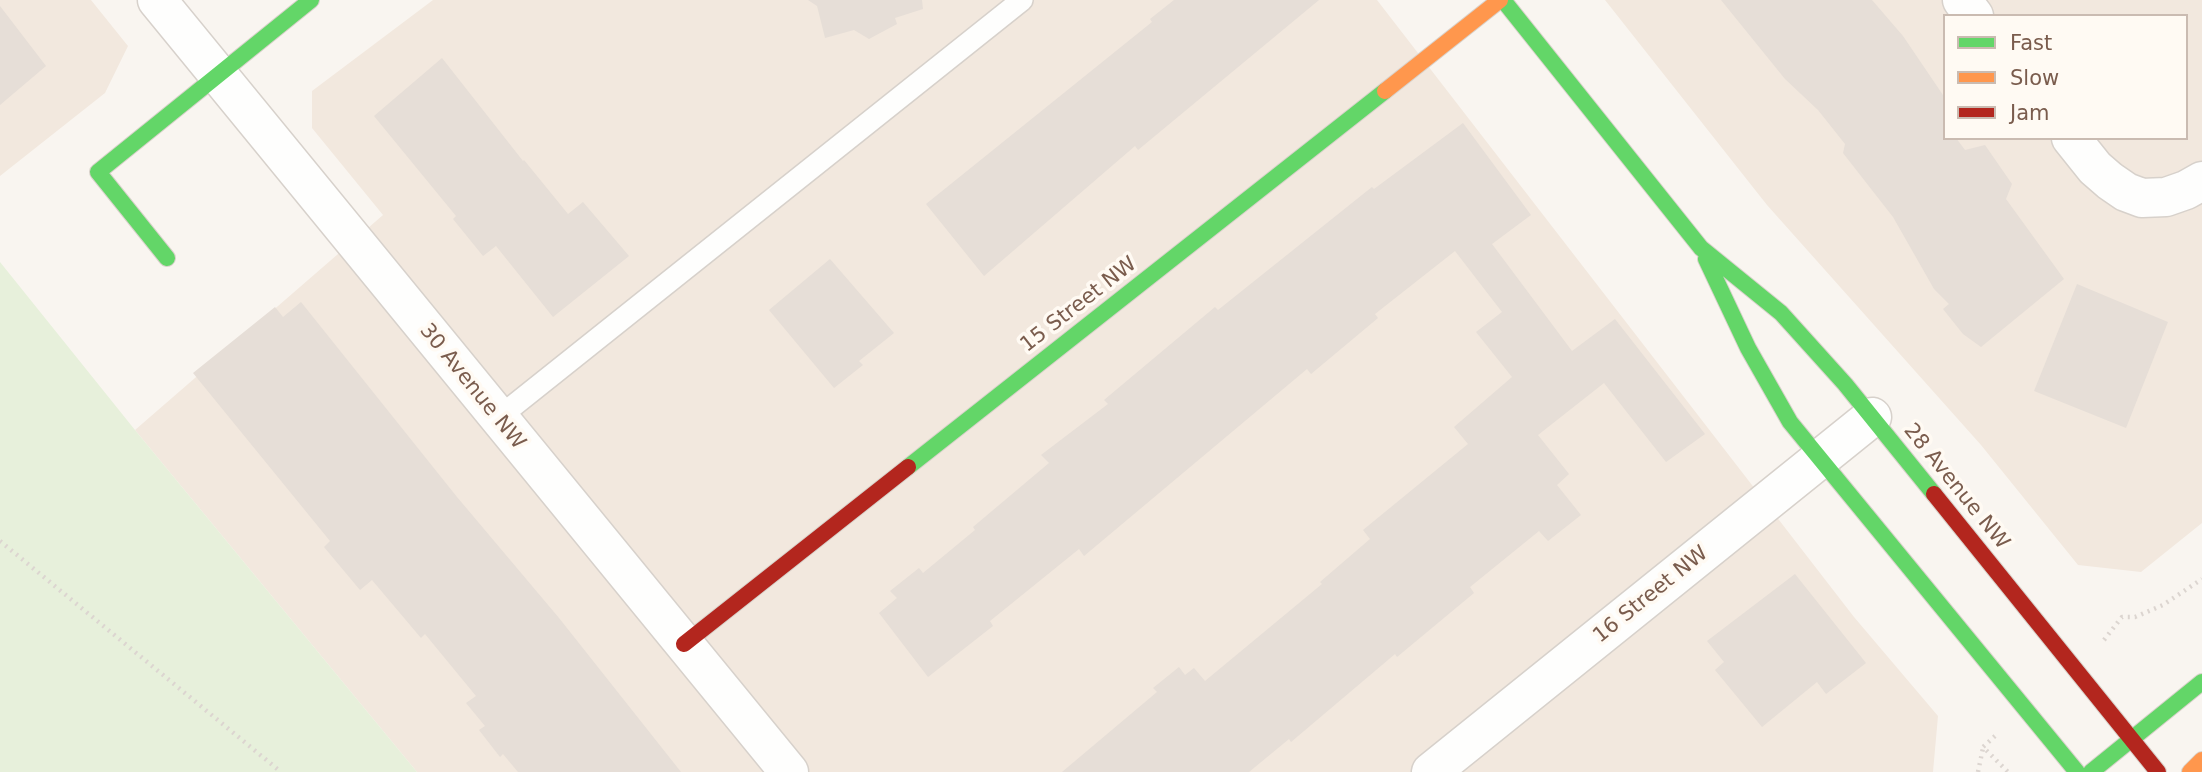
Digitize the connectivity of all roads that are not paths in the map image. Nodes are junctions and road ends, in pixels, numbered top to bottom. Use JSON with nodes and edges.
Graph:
{"nodes":[{"id":1,"x":157,"y":0,"type":"edge"},
{"id":2,"x":312,"y":0,"type":"edge"},
{"id":3,"x":1022,"y":0,"type":"edge"},
{"id":4,"x":1501,"y":0,"type":"edge"},
{"id":5,"x":218,"y":74,"type":"junction"},
{"id":6,"x":2073,"y":140,"type":"edge"},
{"id":7,"x":2202,"y":181,"type":"edge"},
{"id":8,"x":1701,"y":248,"type":"junction"},
{"id":9,"x":167,"y":258,"type":"dead end"},
{"id":10,"x":1872,"y":417,"type":"junction"},
{"id":11,"x":498,"y":418,"type":"junction"},
{"id":12,"x":1818,"y":460,"type":"junction"},
{"id":13,"x":684,"y":644,"type":"junction"},
{"id":14,"x":2202,"y":682,"type":"edge"},
{"id":15,"x":2132,"y":739,"type":"junction"},
{"id":16,"x":2202,"y":760,"type":"edge"},
{"id":17,"x":789,"y":772,"type":"edge"},
{"id":18,"x":1431,"y":772,"type":"edge"},
{"id":19,"x":2077,"y":772,"type":"edge"},
{"id":20,"x":2091,"y":772,"type":"edge"},
{"id":21,"x":2158,"y":772,"type":"edge"},
{"id":22,"x":2190,"y":772,"type":"edge"}],
"edges":[{"from":1,"to":5,"type":"street","name":"30 Avenue NW"},
{"from":2,"to":5,"type":"street"},
{"from":3,"to":11,"type":"lane"},
{"from":4,"to":8,"type":"street","name":"28 Avenue NW"},
{"from":4,"to":13,"type":"street","name":"15 Street NW"},
{"from":5,"to":9,"type":"street"},
{"from":5,"to":11,"type":"street","name":"30 Avenue NW"},
{"from":6,"to":7,"type":"street"},
{"from":8,"to":10,"type":"street","name":"28 Avenue NW"},
{"from":8,"to":12,"type":"street","name":"28 Avenue NW"},
{"from":10,"to":12,"type":"street","name":"16 Street NW"},
{"from":10,"to":15,"type":"street","name":"28 Avenue NW"},
{"from":11,"to":13,"type":"street","name":"30 Avenue NW"},
{"from":12,"to":18,"type":"street","name":"16 Street NW"},
{"from":12,"to":19,"type":"street","name":"28 Avenue NW"},
{"from":13,"to":17,"type":"street","name":"30 Avenue NW"},
{"from":14,"to":15,"type":"street"},
{"from":15,"to":20,"type":"street"},
{"from":15,"to":21,"type":"street","name":"28 Avenue NW"},
{"from":16,"to":22,"type":"street"}]}
